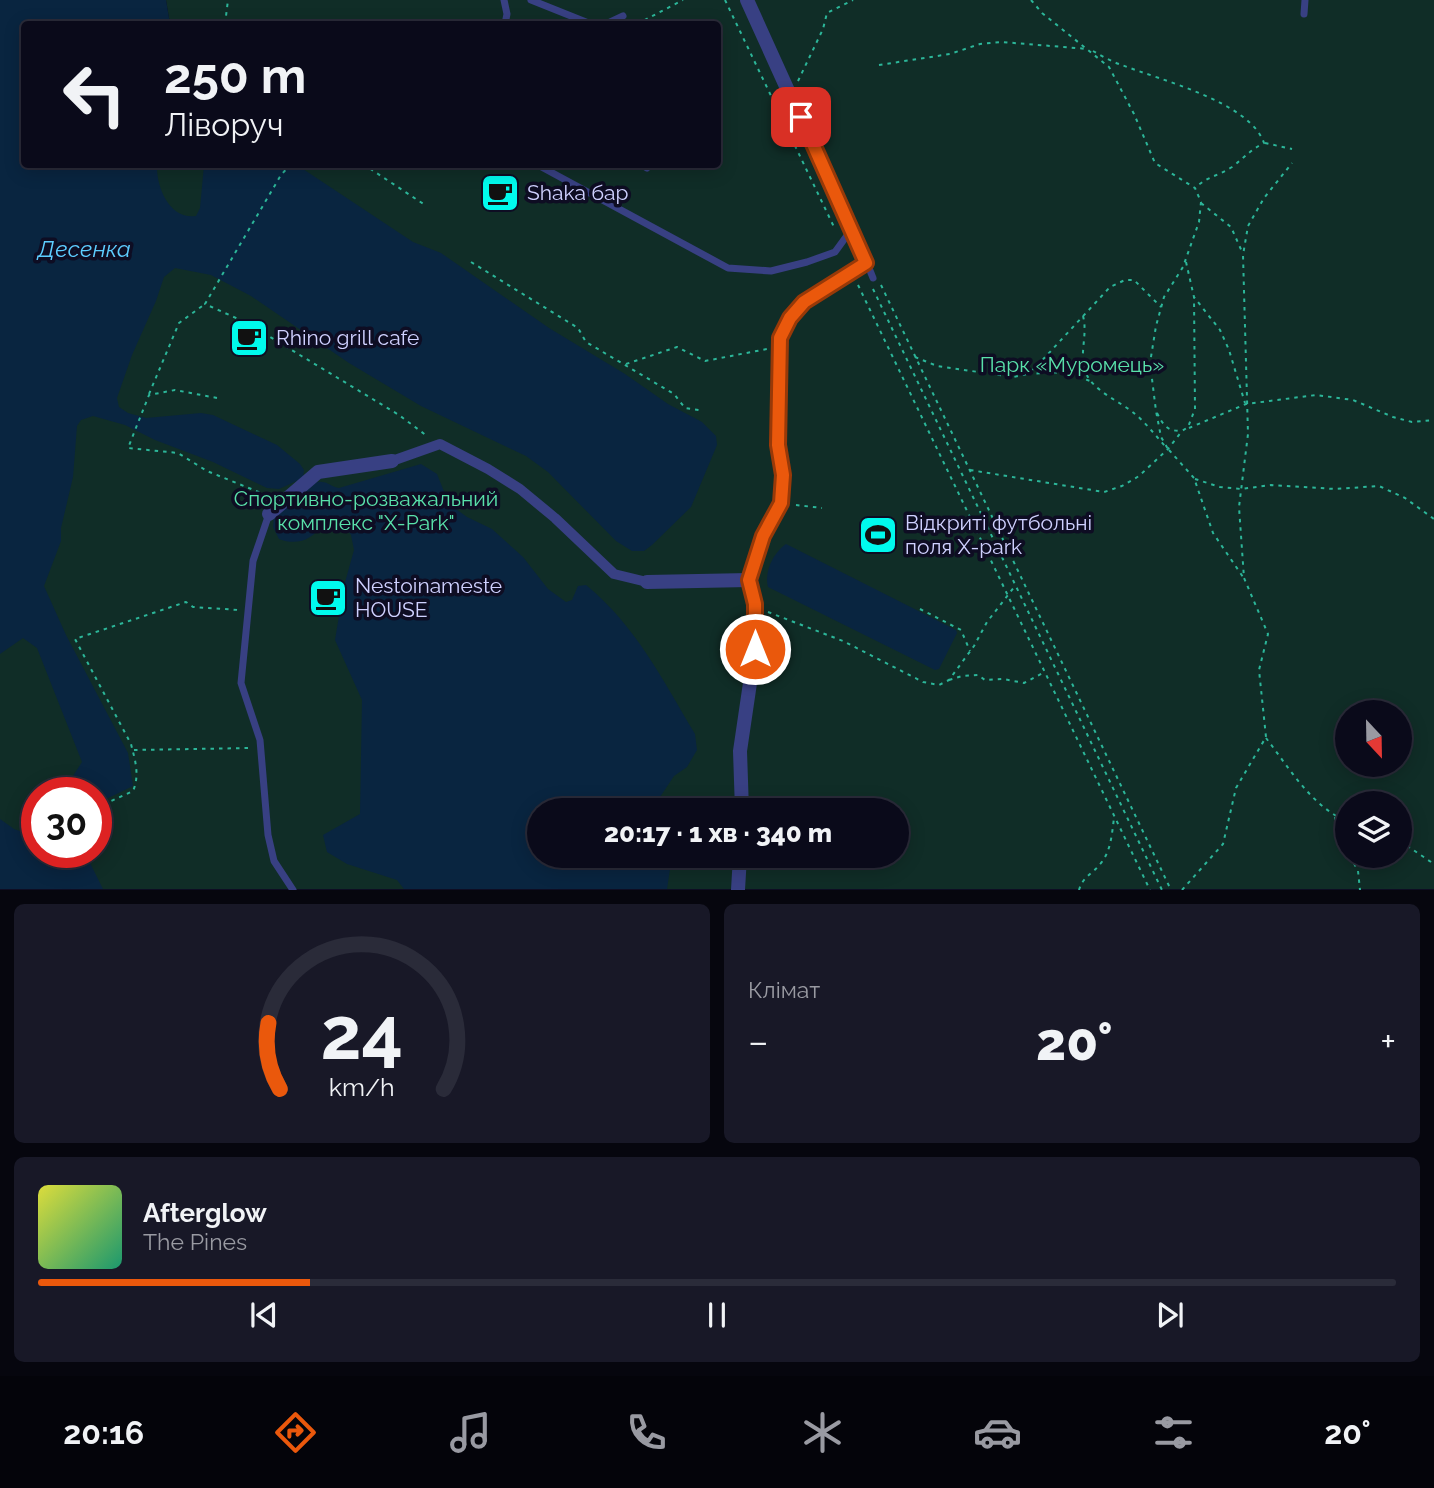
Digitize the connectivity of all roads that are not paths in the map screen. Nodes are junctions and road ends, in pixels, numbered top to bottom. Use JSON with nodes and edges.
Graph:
{"nodes":[{"id":1,"x":504,"y":0,"type":"edge"},
{"id":2,"x":531,"y":0,"type":"edge"},
{"id":3,"x":747,"y":0,"type":"edge"},
{"id":4,"x":1305,"y":0,"type":"edge"},
{"id":5,"x":1304,"y":14,"type":"dead end"},
{"id":6,"x":623,"y":16,"type":"dead end"},
{"id":7,"x":506,"y":21,"type":"edge"},
{"id":8,"x":584,"y":21,"type":"edge"},
{"id":9,"x":612,"y":21,"type":"edge"},
{"id":10,"x":543,"y":168,"type":"edge"},
{"id":11,"x":851,"y":229,"type":"junction"},
{"id":12,"x":866,"y":263,"type":"junction"},
{"id":13,"x":873,"y":278,"type":"road end"},
{"id":14,"x":392,"y":461,"type":"joint"},
{"id":15,"x":269,"y":514,"type":"joint"},
{"id":16,"x":749,"y":580,"type":"junction"},
{"id":17,"x":647,"y":582,"type":"joint"},
{"id":18,"x":742,"y":798,"type":"edge"},
{"id":19,"x":739,"y":868,"type":"edge"},
{"id":20,"x":293,"y":890,"type":"edge"},
{"id":21,"x":738,"y":890,"type":"edge"}],
"edges":[{"from":1,"to":7,"type":"lane"},
{"from":2,"to":8,"type":"lane"},
{"from":3,"to":11,"type":"street"},
{"from":4,"to":5,"type":"lane"},
{"from":6,"to":9,"type":"lane"},
{"from":10,"to":11,"type":"lane"},
{"from":11,"to":12,"type":"street"},
{"from":12,"to":13,"type":"lane"},
{"from":12,"to":16,"type":"street"},
{"from":14,"to":15,"type":"street"},
{"from":14,"to":17,"type":"street"},
{"from":15,"to":20,"type":"lane"},
{"from":16,"to":17,"type":"street"},
{"from":16,"to":18,"type":"street"},
{"from":19,"to":21,"type":"street"}]}
